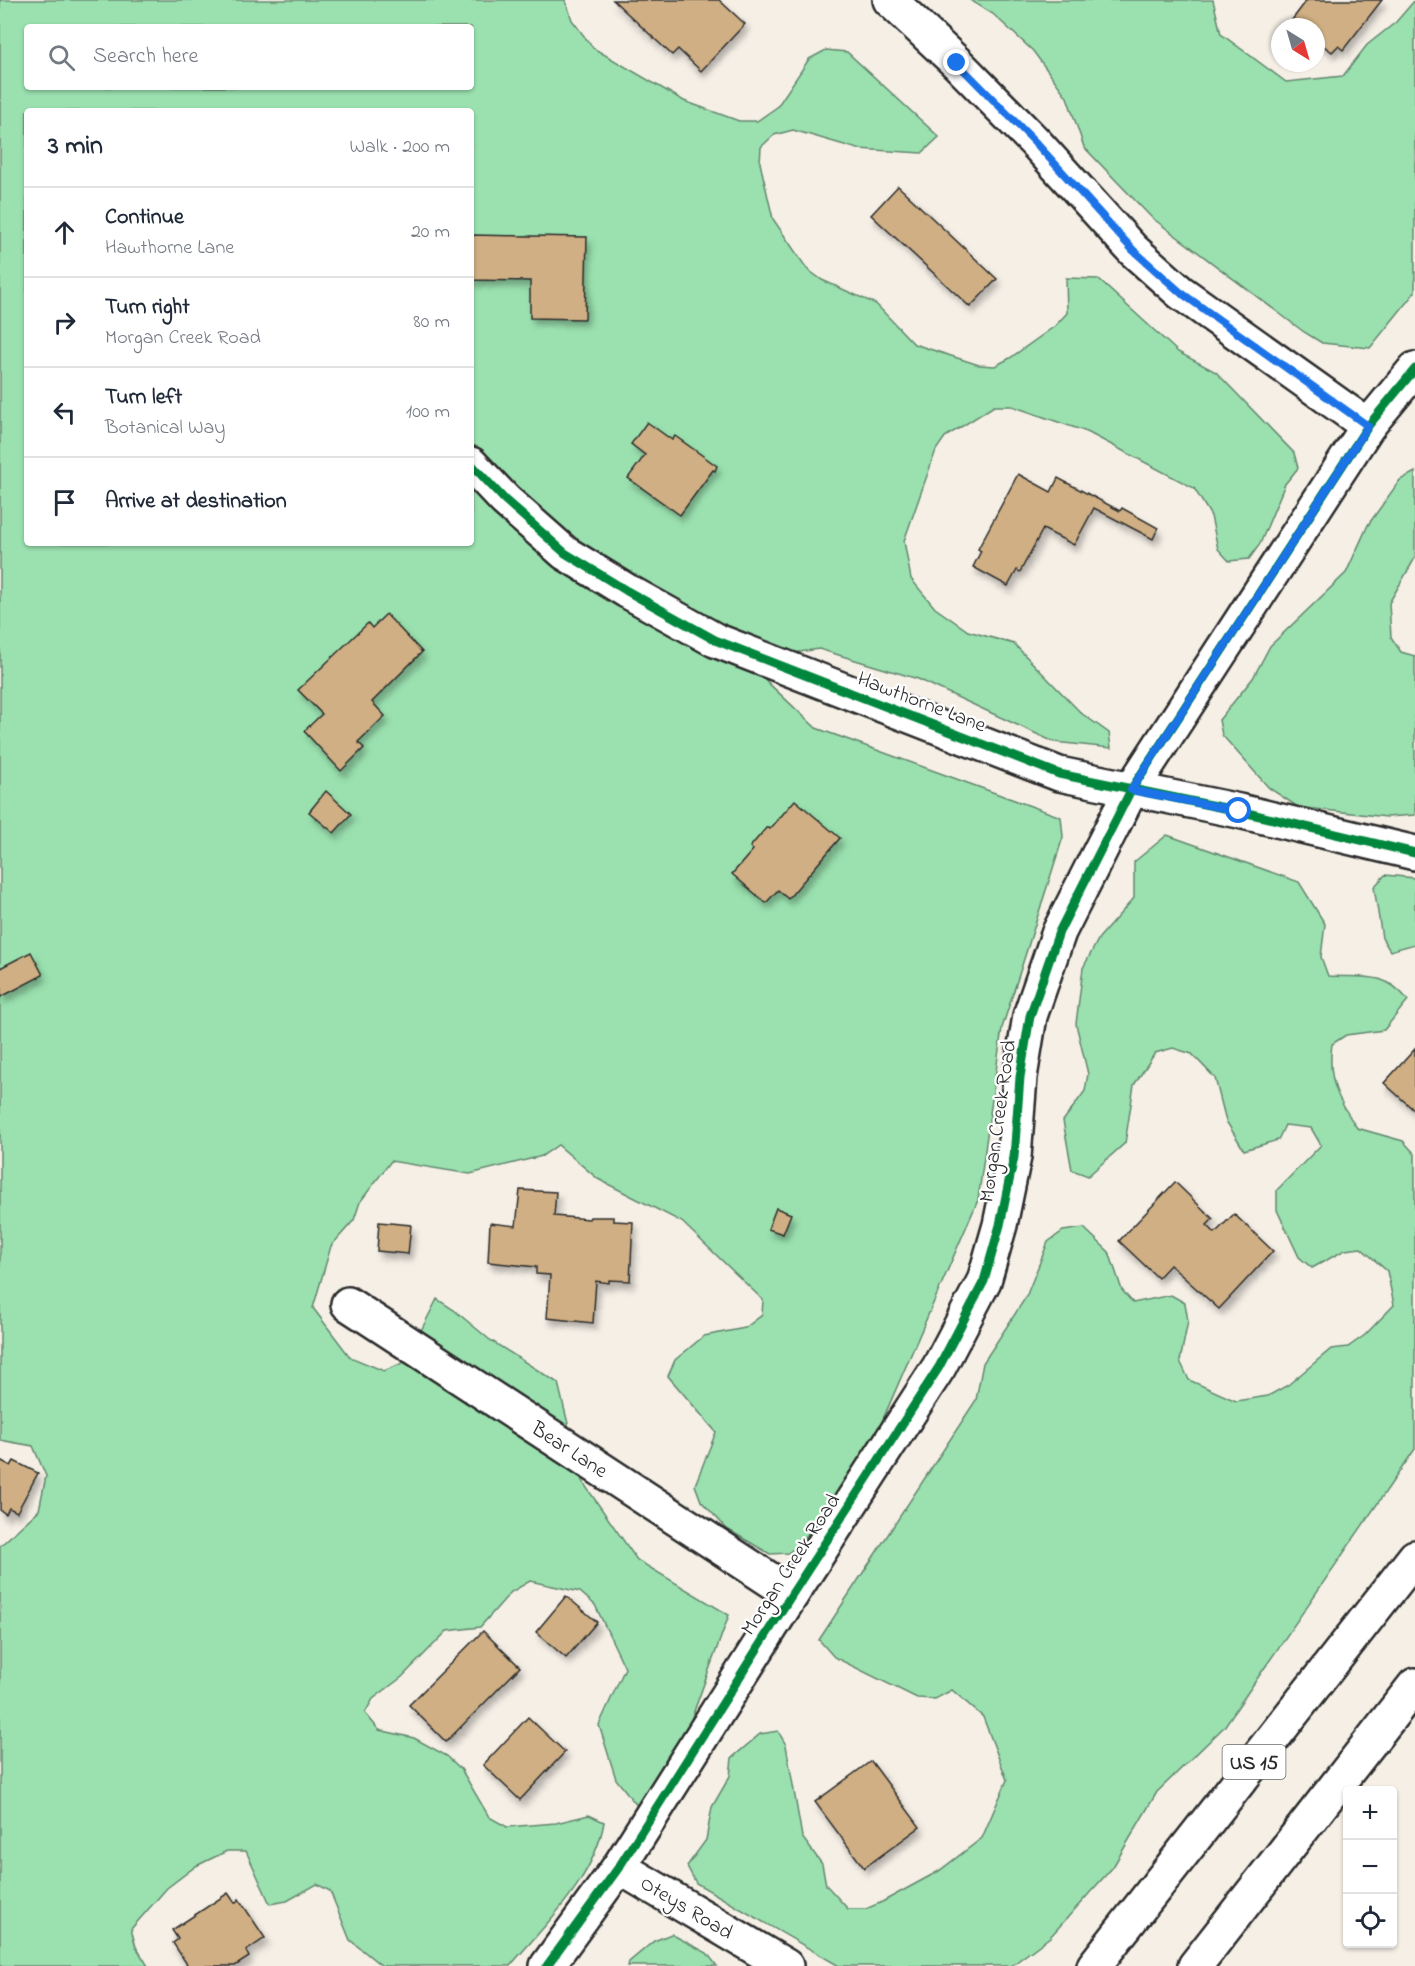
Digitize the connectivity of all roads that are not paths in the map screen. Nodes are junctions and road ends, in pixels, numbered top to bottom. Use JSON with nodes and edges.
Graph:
{"nodes":[{"id":1,"x":890,"y":0,"type":"edge"},
{"id":2,"x":1415,"y":369,"type":"edge"},
{"id":3,"x":1368,"y":426,"type":"junction"},
{"id":4,"x":474,"y":467,"type":"edge"},
{"id":5,"x":1131,"y":790,"type":"junction"},
{"id":6,"x":1415,"y":853,"type":"edge"},
{"id":7,"x":348,"y":1304,"type":"dead end"},
{"id":8,"x":1415,"y":1557,"type":"edge"},
{"id":9,"x":792,"y":1594,"type":"junction"},
{"id":10,"x":1415,"y":1684,"type":"edge"},
{"id":11,"x":619,"y":1867,"type":"junction"},
{"id":12,"x":548,"y":1966,"type":"edge"},
{"id":13,"x":786,"y":1966,"type":"edge"},
{"id":14,"x":1094,"y":1966,"type":"edge"},
{"id":15,"x":1194,"y":1966,"type":"edge"}],
"edges":[{"from":1,"to":3,"type":"main road"},
{"from":2,"to":3,"type":"main road","name":"Morgan Creek Road"},
{"from":3,"to":5,"type":"main road","name":"Morgan Creek Road"},
{"from":4,"to":5,"type":"main road","name":"Hawthorne Lane"},
{"from":5,"to":6,"type":"main road","name":"Hawthorne Lane"},
{"from":5,"to":9,"type":"main road","name":"Morgan Creek Road"},
{"from":7,"to":9,"type":"main road","name":"Bear Lane"},
{"from":8,"to":14,"type":"main road","number":"US 15"},
{"from":9,"to":11,"type":"main road","name":"Morgan Creek Road"},
{"from":10,"to":15,"type":"main road"},
{"from":11,"to":12,"type":"main road","name":"Morgan Creek Road"},
{"from":11,"to":13,"type":"main road","name":"Oteys Road"}]}
